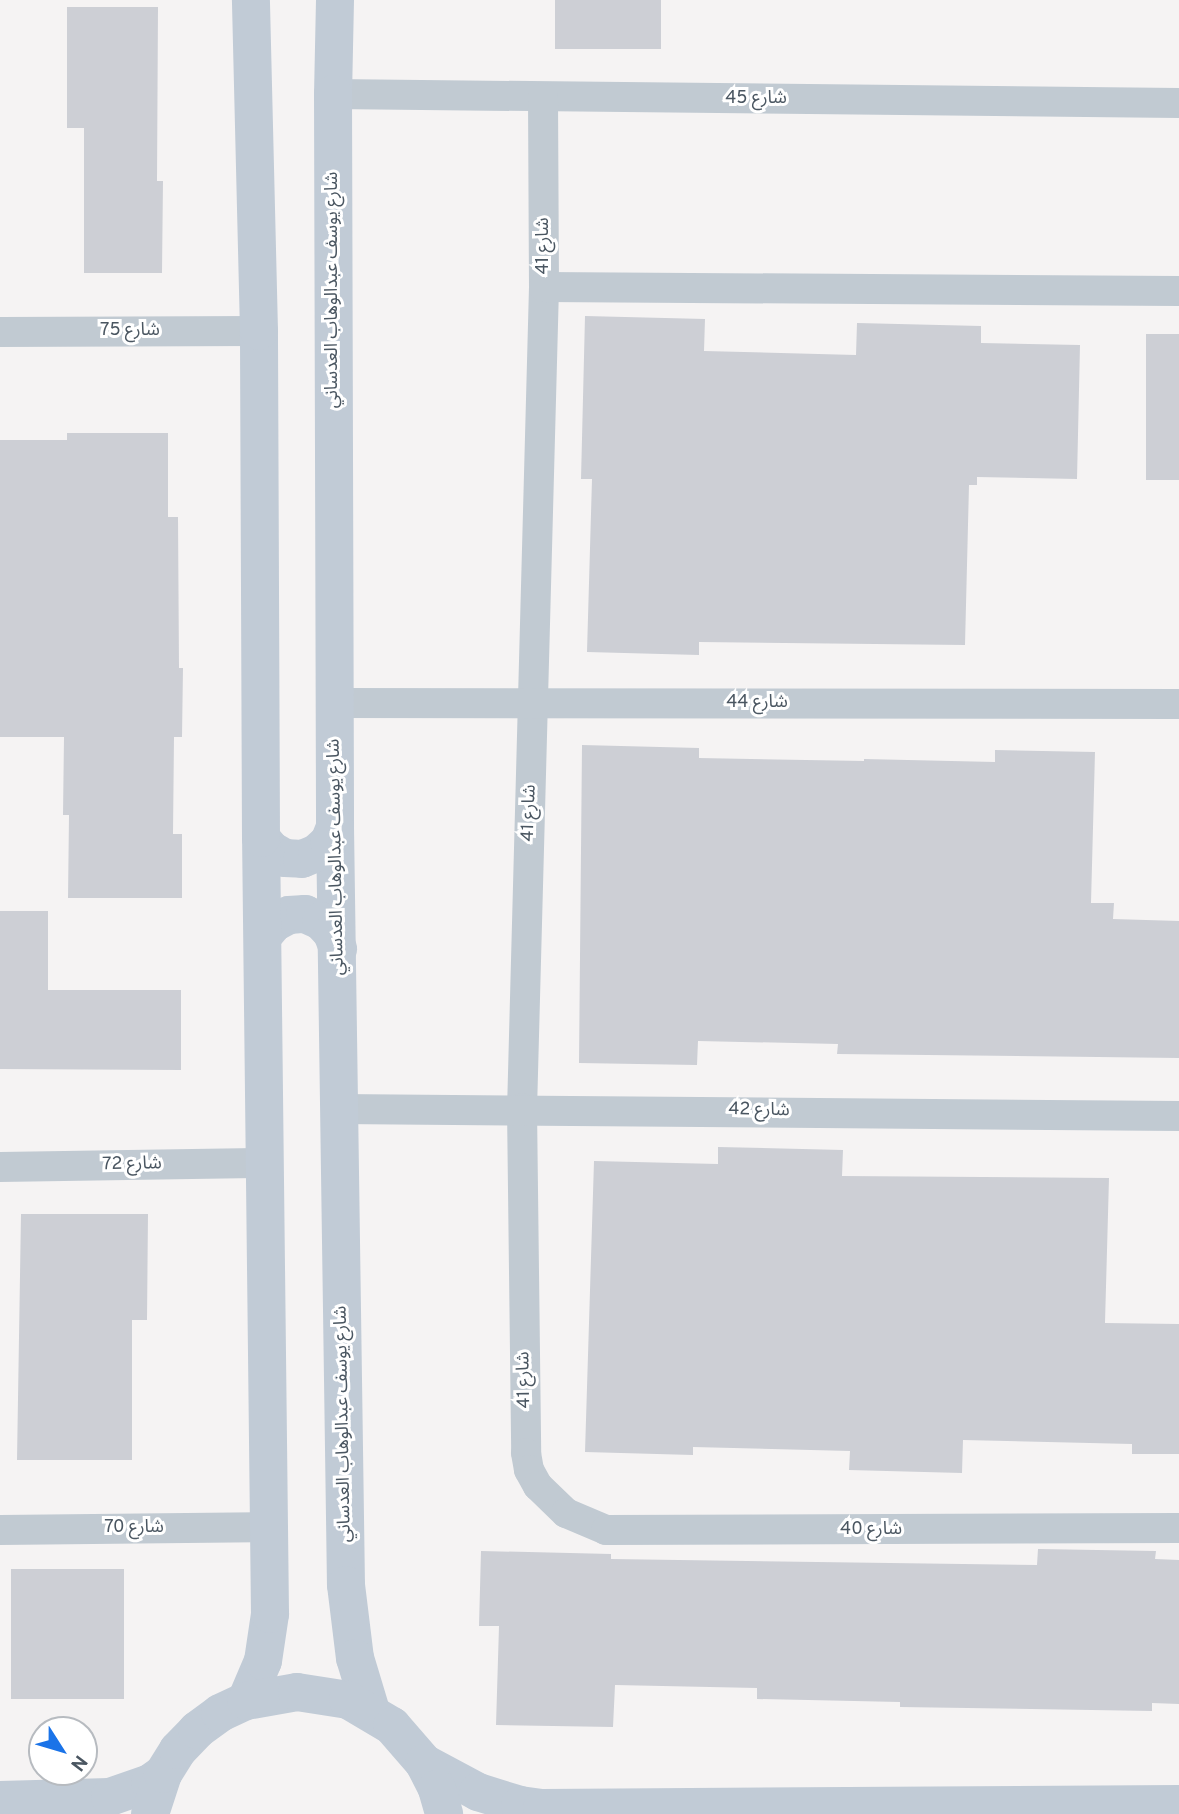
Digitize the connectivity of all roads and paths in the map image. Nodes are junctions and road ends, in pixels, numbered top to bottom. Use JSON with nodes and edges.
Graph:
{"nodes":[{"id":1,"x":251,"y":0,"type":"edge"},
{"id":2,"x":335,"y":0,"type":"edge"},
{"id":3,"x":332,"y":94,"type":"junction"},
{"id":4,"x":543,"y":98,"type":"junction"},
{"id":5,"x":1179,"y":103,"type":"edge"},
{"id":6,"x":544,"y":287,"type":"junction"},
{"id":7,"x":1179,"y":291,"type":"edge"},
{"id":8,"x":259,"y":331,"type":"junction"},
{"id":9,"x":0,"y":332,"type":"edge"},
{"id":10,"x":534,"y":702,"type":"junction"},
{"id":11,"x":335,"y":703,"type":"junction"},
{"id":12,"x":1179,"y":704,"type":"edge"},
{"id":13,"x":335,"y":827,"type":"junction"},
{"id":14,"x":261,"y":838,"type":"junction"},
{"id":15,"x":263,"y":936,"type":"junction"},
{"id":16,"x":338,"y":949,"type":"junction"},
{"id":17,"x":522,"y":1108,"type":"junction"},
{"id":18,"x":339,"y":1109,"type":"junction"},
{"id":19,"x":1179,"y":1116,"type":"edge"},
{"id":20,"x":265,"y":1163,"type":"junction"},
{"id":21,"x":0,"y":1167,"type":"edge"},
{"id":22,"x":566,"y":1513,"type":"joint"},
{"id":23,"x":269,"y":1527,"type":"junction"},
{"id":24,"x":1179,"y":1528,"type":"edge"},
{"id":25,"x":0,"y":1530,"type":"edge"},
{"id":26,"x":246,"y":1701,"type":"junction"},
{"id":27,"x":371,"y":1711,"type":"junction"},
{"id":28,"x":424,"y":1763,"type":"junction"},
{"id":29,"x":163,"y":1774,"type":"junction"},
{"id":30,"x":0,"y":1800,"type":"edge"},
{"id":31,"x":1179,"y":1804,"type":"edge"},
{"id":32,"x":899,"y":1810,"type":"edge"},
{"id":33,"x":989,"y":1810,"type":"edge"},
{"id":34,"x":538,"y":1811,"type":"edge"},
{"id":35,"x":150,"y":1814,"type":"edge"},
{"id":36,"x":443,"y":1814,"type":"edge"}],
"edges":[{"from":1,"to":8,"type":"street"},
{"from":2,"to":3,"type":"street","name":"شارع يوسف عبدالوهاب العدساني"},
{"from":3,"to":4,"type":"street","name":"شارع 45"},
{"from":3,"to":11,"type":"street","name":"شارع يوسف عبدالوهاب العدساني"},
{"from":4,"to":5,"type":"street","name":"شارع 45"},
{"from":4,"to":6,"type":"street","name":"شارع 41"},
{"from":6,"to":7,"type":"street"},
{"from":6,"to":10,"type":"street","name":"شارع 41"},
{"from":8,"to":9,"type":"street","name":"شارع 75"},
{"from":8,"to":14,"type":"street"},
{"from":10,"to":11,"type":"street","name":"شارع 44"},
{"from":10,"to":12,"type":"street","name":"شارع 44"},
{"from":10,"to":17,"type":"street","name":"شارع 41"},
{"from":11,"to":13,"type":"street","name":"شارع يوسف عبدالوهاب العدساني"},
{"from":13,"to":14,"type":"street"},
{"from":13,"to":16,"type":"street","name":"شارع يوسف عبدالوهاب العدساني"},
{"from":14,"to":15,"type":"street"},
{"from":15,"to":16,"type":"street"},
{"from":15,"to":20,"type":"street"},
{"from":16,"to":18,"type":"street","name":"شارع يوسف عبدالوهاب العدساني"},
{"from":17,"to":18,"type":"street","name":"شارع 42"},
{"from":17,"to":19,"type":"street","name":"شارع 42"},
{"from":17,"to":22,"type":"street","name":"شارع 41"},
{"from":18,"to":27,"type":"street","name":"شارع يوسف عبدالوهاب العدساني"},
{"from":20,"to":21,"type":"street","name":"شارع 72"},
{"from":20,"to":23,"type":"street"},
{"from":22,"to":24,"type":"street","name":"شارع 40"},
{"from":23,"to":25,"type":"street","name":"شارع 70"},
{"from":23,"to":26,"type":"street"},
{"from":26,"to":27,"type":"street"},
{"from":26,"to":29,"type":"street"},
{"from":27,"to":28,"type":"street"},
{"from":28,"to":34,"type":"street"},
{"from":28,"to":36,"type":"street"},
{"from":29,"to":30,"type":"street"},
{"from":29,"to":35,"type":"street"},
{"from":31,"to":33,"type":"street"},
{"from":32,"to":33,"type":"street"},
{"from":32,"to":34,"type":"street"}]}
